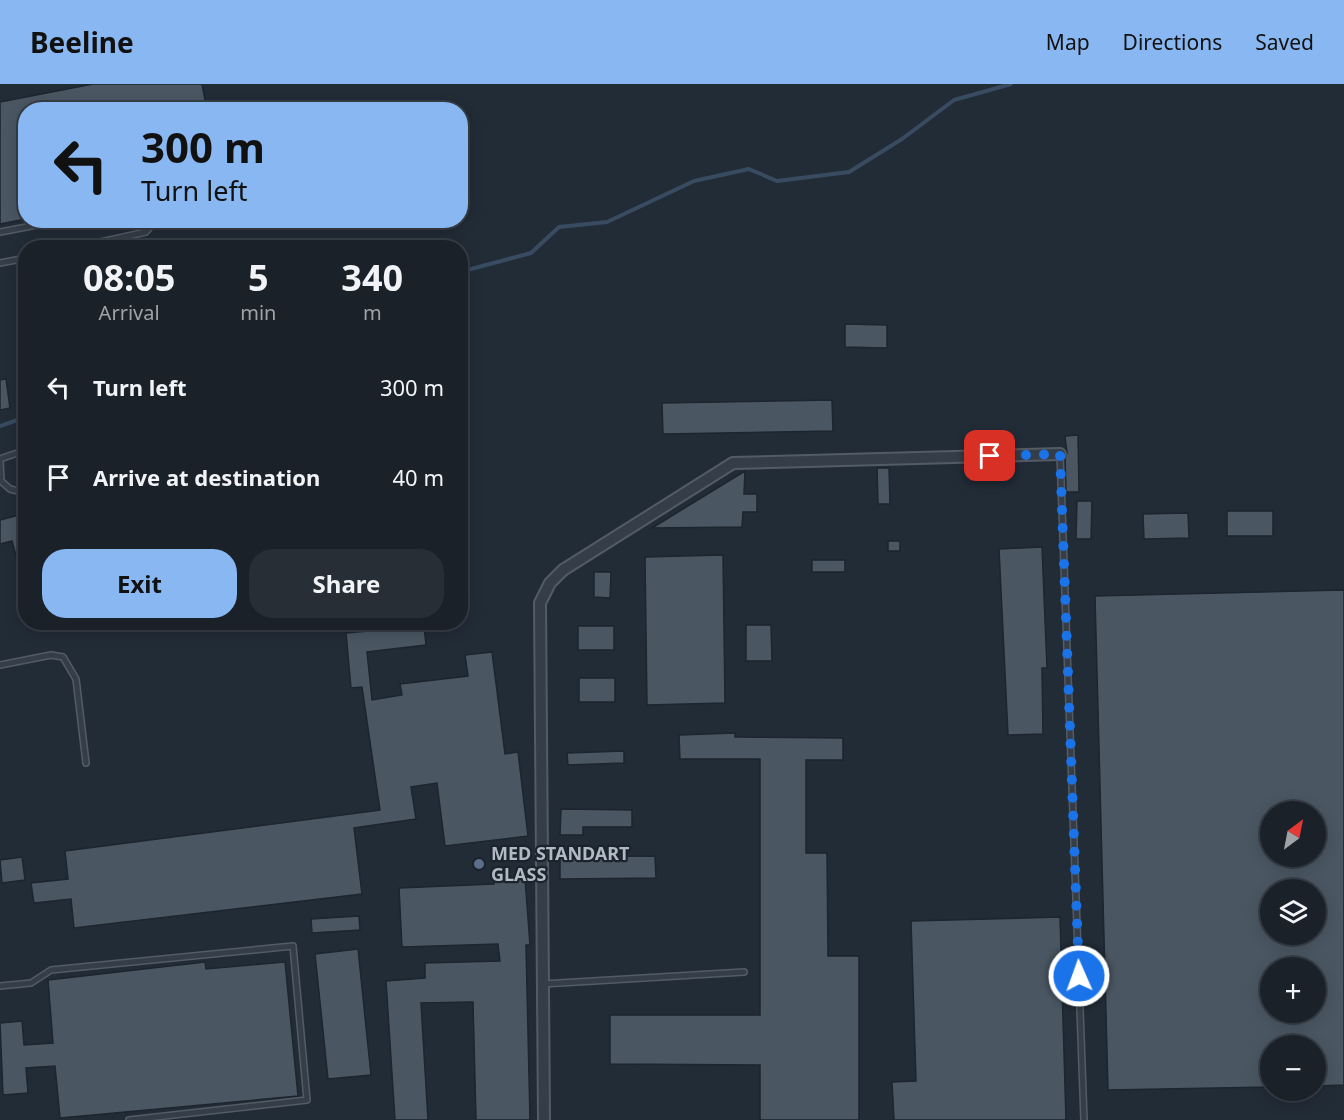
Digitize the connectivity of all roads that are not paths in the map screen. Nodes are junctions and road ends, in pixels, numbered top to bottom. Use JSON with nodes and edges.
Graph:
{"nodes":[{"id":1,"x":21,"y":228,"type":"edge"},
{"id":2,"x":149,"y":228,"type":"edge"},
{"id":3,"x":0,"y":232,"type":"edge"},
{"id":4,"x":110,"y":240,"type":"edge"},
{"id":5,"x":18,"y":260,"type":"edge"},
{"id":6,"x":0,"y":263,"type":"edge"},
{"id":7,"x":18,"y":453,"type":"edge"},
{"id":8,"x":1060,"y":454,"type":"joint"},
{"id":9,"x":0,"y":459,"type":"edge"},
{"id":10,"x":18,"y":491,"type":"edge"},
{"id":11,"x":0,"y":665,"type":"edge"},
{"id":12,"x":86,"y":763,"type":"dead end"},
{"id":13,"x":744,"y":972,"type":"dead end"},
{"id":14,"x":543,"y":984,"type":"junction"},
{"id":15,"x":0,"y":986,"type":"edge"},
{"id":16,"x":129,"y":1120,"type":"edge"},
{"id":17,"x":544,"y":1120,"type":"edge"},
{"id":18,"x":1084,"y":1120,"type":"edge"}],
"edges":[{"from":1,"to":3,"type":"lane"},
{"from":2,"to":4,"type":"lane"},
{"from":5,"to":6,"type":"lane"},
{"from":7,"to":9,"type":"lane"},
{"from":8,"to":14,"type":"street"},
{"from":8,"to":18,"type":"lane"},
{"from":9,"to":10,"type":"lane"},
{"from":11,"to":12,"type":"lane"},
{"from":13,"to":14,"type":"lane"},
{"from":14,"to":17,"type":"street"},
{"from":15,"to":16,"type":"lane"}]}
